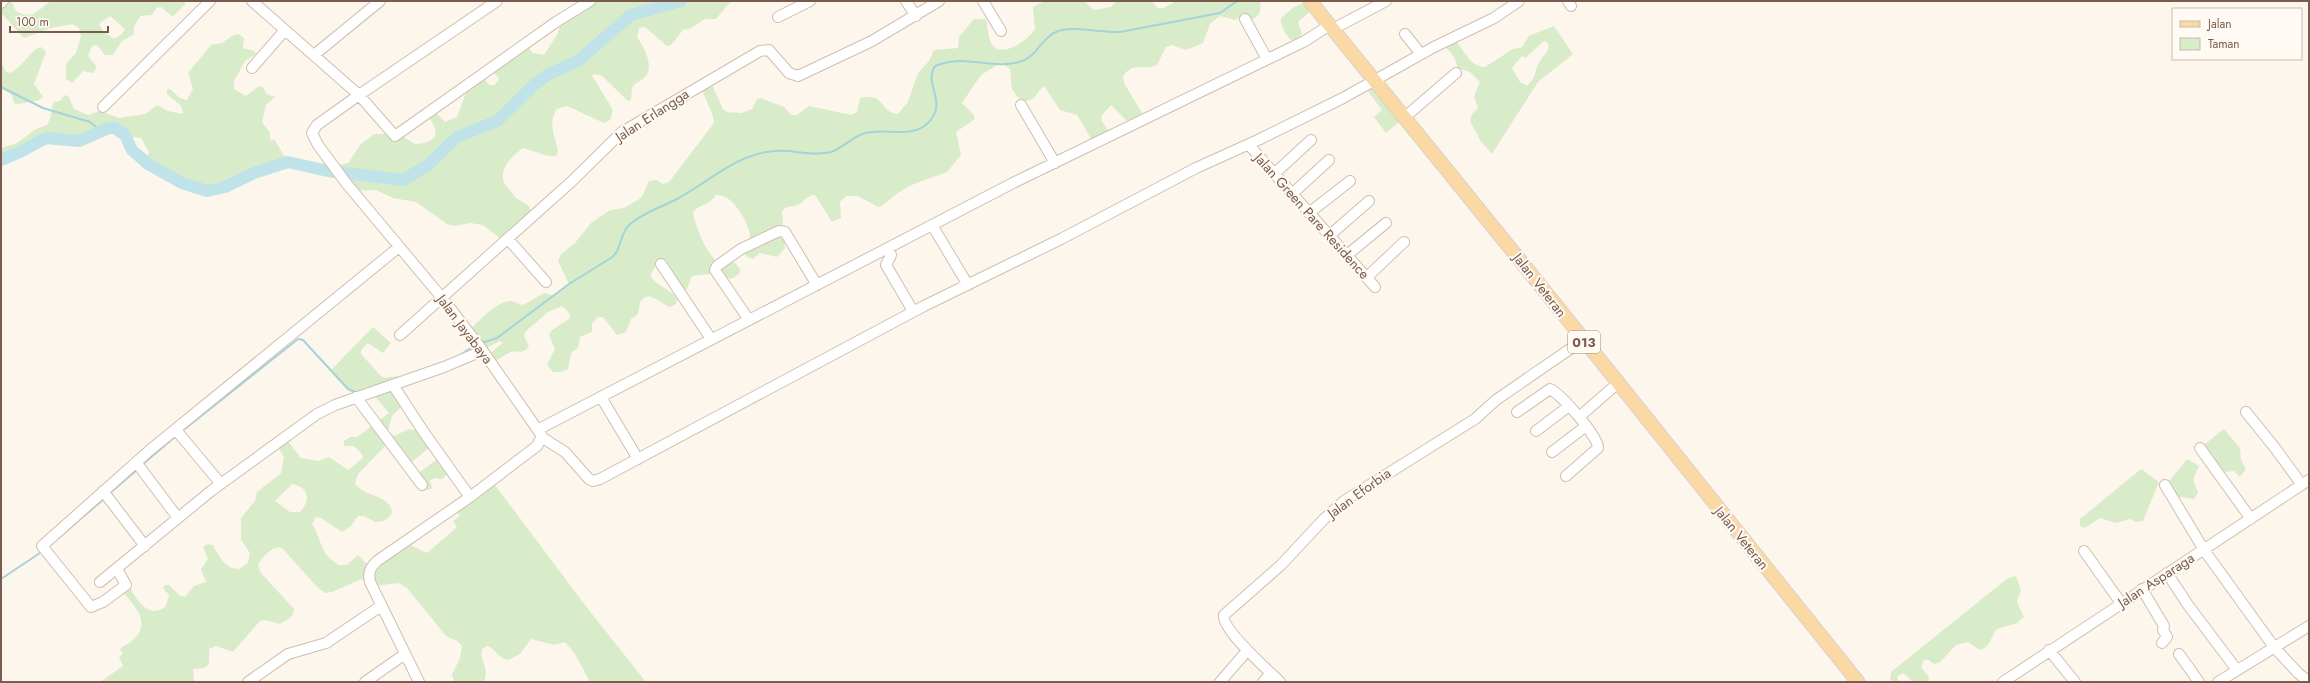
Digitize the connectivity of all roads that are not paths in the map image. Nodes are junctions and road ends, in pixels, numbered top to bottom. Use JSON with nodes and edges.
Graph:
{"nodes":[{"id":1,"x":210,"y":1,"type":"edge"},
{"id":2,"x":252,"y":1,"type":"edge"},
{"id":3,"x":380,"y":1,"type":"edge"},
{"id":4,"x":497,"y":1,"type":"edge"},
{"id":5,"x":590,"y":1,"type":"edge"},
{"id":6,"x":810,"y":1,"type":"edge"},
{"id":7,"x":906,"y":1,"type":"edge"},
{"id":8,"x":939,"y":1,"type":"edge"},
{"id":9,"x":983,"y":1,"type":"edge"},
{"id":10,"x":1310,"y":1,"type":"edge"},
{"id":11,"x":1386,"y":1,"type":"edge"},
{"id":12,"x":1519,"y":1,"type":"edge"},
{"id":13,"x":916,"y":16,"type":"junction"},
{"id":14,"x":778,"y":17,"type":"dead end"},
{"id":15,"x":1245,"y":19,"type":"dead end"},
{"id":16,"x":1331,"y":27,"type":"junction"},
{"id":17,"x":285,"y":30,"type":"junction"},
{"id":18,"x":1001,"y":31,"type":"dead end"},
{"id":19,"x":1406,"y":34,"type":"dead end"},
{"id":20,"x":1420,"y":54,"type":"junction"},
{"id":21,"x":314,"y":55,"type":"junction"},
{"id":22,"x":1266,"y":58,"type":"junction"},
{"id":23,"x":252,"y":68,"type":"dead end"},
{"id":24,"x":1456,"y":73,"type":"dead end"},
{"id":25,"x":1375,"y":80,"type":"junction"},
{"id":26,"x":359,"y":95,"type":"junction"},
{"id":27,"x":1021,"y":105,"type":"dead end"},
{"id":28,"x":103,"y":106,"type":"dead end"},
{"id":29,"x":1405,"y":116,"type":"junction"},
{"id":30,"x":1311,"y":140,"type":"dead end"},
{"id":31,"x":1248,"y":145,"type":"junction"},
{"id":32,"x":1329,"y":160,"type":"dead end"},
{"id":33,"x":1055,"y":163,"type":"junction"},
{"id":34,"x":1274,"y":174,"type":"junction"},
{"id":35,"x":1350,"y":181,"type":"dead end"},
{"id":36,"x":1292,"y":194,"type":"junction"},
{"id":37,"x":1369,"y":201,"type":"dead end"},
{"id":38,"x":1309,"y":213,"type":"junction"},
{"id":39,"x":1386,"y":223,"type":"dead end"},
{"id":40,"x":932,"y":225,"type":"junction"},
{"id":41,"x":1330,"y":235,"type":"junction"},
{"id":42,"x":508,"y":239,"type":"junction"},
{"id":43,"x":1404,"y":242,"type":"dead end"},
{"id":44,"x":399,"y":247,"type":"junction"},
{"id":45,"x":889,"y":248,"type":"junction"},
{"id":46,"x":1347,"y":255,"type":"junction"},
{"id":47,"x":662,"y":264,"type":"dead end"},
{"id":48,"x":1367,"y":277,"type":"junction"},
{"id":49,"x":546,"y":282,"type":"dead end"},
{"id":50,"x":817,"y":285,"type":"junction"},
{"id":51,"x":968,"y":285,"type":"junction"},
{"id":52,"x":1375,"y":286,"type":"dead end"},
{"id":53,"x":442,"y":299,"type":"junction"},
{"id":54,"x":913,"y":311,"type":"junction"},
{"id":55,"x":749,"y":320,"type":"junction"},
{"id":56,"x":400,"y":335,"type":"dead end"},
{"id":57,"x":711,"y":339,"type":"junction"},
{"id":58,"x":1583,"y":340,"type":"junction"},
{"id":59,"x":479,"y":347,"type":"junction"},
{"id":60,"x":1618,"y":383,"type":"junction"},
{"id":61,"x":393,"y":384,"type":"junction"},
{"id":62,"x":356,"y":397,"type":"junction"},
{"id":63,"x":601,"y":397,"type":"junction"},
{"id":64,"x":1569,"y":406,"type":"junction"},
{"id":65,"x":1517,"y":412,"type":"dead end"},
{"id":66,"x":2246,"y":412,"type":"dead end"},
{"id":67,"x":1579,"y":417,"type":"junction"},
{"id":68,"x":1586,"y":426,"type":"junction"},
{"id":69,"x":1536,"y":431,"type":"dead end"},
{"id":70,"x":179,"y":434,"type":"junction"},
{"id":71,"x":541,"y":434,"type":"junction"},
{"id":72,"x":2200,"y":448,"type":"dead end"},
{"id":73,"x":1552,"y":452,"type":"dead end"},
{"id":74,"x":638,"y":459,"type":"junction"},
{"id":75,"x":139,"y":466,"type":"junction"},
{"id":76,"x":1566,"y":476,"type":"dead end"},
{"id":77,"x":2307,"y":483,"type":"edge"},
{"id":78,"x":221,"y":484,"type":"junction"},
{"id":79,"x":422,"y":485,"type":"dead end"},
{"id":80,"x":2165,"y":485,"type":"dead end"},
{"id":81,"x":105,"y":494,"type":"junction"},
{"id":82,"x":470,"y":497,"type":"junction"},
{"id":83,"x":178,"y":518,"type":"junction"},
{"id":84,"x":2251,"y":519,"type":"junction"},
{"id":85,"x":145,"y":546,"type":"junction"},
{"id":86,"x":2084,"y":550,"type":"dead end"},
{"id":87,"x":2204,"y":550,"type":"junction"},
{"id":88,"x":117,"y":569,"type":"junction"},
{"id":89,"x":2167,"y":573,"type":"junction"},
{"id":90,"x":100,"y":582,"type":"dead end"},
{"id":91,"x":2142,"y":589,"type":"junction"},
{"id":92,"x":2121,"y":603,"type":"junction"},
{"id":93,"x":382,"y":606,"type":"junction"},
{"id":94,"x":2309,"y":626,"type":"edge"},
{"id":95,"x":2162,"y":643,"type":"dead end"},
{"id":96,"x":2274,"y":647,"type":"junction"},
{"id":97,"x":2049,"y":650,"type":"junction"},
{"id":98,"x":1247,"y":651,"type":"junction"},
{"id":99,"x":405,"y":654,"type":"junction"},
{"id":100,"x":2179,"y":654,"type":"dead end"},
{"id":101,"x":2237,"y":670,"type":"junction"},
{"id":102,"x":1271,"y":673,"type":"junction"},
{"id":103,"x":248,"y":682,"type":"edge"},
{"id":104,"x":365,"y":682,"type":"edge"},
{"id":105,"x":419,"y":682,"type":"edge"},
{"id":106,"x":1220,"y":682,"type":"edge"},
{"id":107,"x":1263,"y":682,"type":"edge"},
{"id":108,"x":1280,"y":682,"type":"edge"},
{"id":109,"x":1858,"y":682,"type":"edge"},
{"id":110,"x":2003,"y":682,"type":"edge"},
{"id":111,"x":2075,"y":682,"type":"edge"},
{"id":112,"x":2199,"y":682,"type":"edge"},
{"id":113,"x":2218,"y":682,"type":"edge"},
{"id":114,"x":2309,"y":682,"type":"edge"}],
"edges":[{"from":1,"to":28,"type":"street"},
{"from":2,"to":17,"type":"street"},
{"from":3,"to":21,"type":"street"},
{"from":4,"to":26,"type":"street","name":"Jalan Jayabaya"},
{"from":5,"to":26,"type":"street"},
{"from":6,"to":14,"type":"street"},
{"from":7,"to":13,"type":"street"},
{"from":8,"to":13,"type":"street","name":"Jalan Erlangga"},
{"from":9,"to":18,"type":"street"},
{"from":10,"to":16,"type":"main road","name":"Jalan Veteran","number":"013"},
{"from":11,"to":16,"type":"street"},
{"from":12,"to":20,"type":"street"},
{"from":13,"to":42,"type":"street","name":"Jalan Erlangga"},
{"from":15,"to":22,"type":"street"},
{"from":16,"to":22,"type":"street"},
{"from":16,"to":25,"type":"main road","name":"Jalan Veteran","number":"013"},
{"from":17,"to":21,"type":"street"},
{"from":17,"to":23,"type":"street"},
{"from":19,"to":20,"type":"street"},
{"from":20,"to":25,"type":"street"},
{"from":21,"to":26,"type":"street"},
{"from":22,"to":33,"type":"street"},
{"from":24,"to":29,"type":"street"},
{"from":25,"to":29,"type":"main road","name":"Jalan Veteran","number":"013"},
{"from":25,"to":31,"type":"street"},
{"from":26,"to":44,"type":"street","name":"Jalan Jayabaya"},
{"from":27,"to":33,"type":"street"},
{"from":29,"to":58,"type":"main road","name":"Jalan Veteran","number":"013"},
{"from":30,"to":34,"type":"street"},
{"from":31,"to":34,"type":"street","name":"Jalan Green Pare Residence"},
{"from":31,"to":51,"type":"street"},
{"from":32,"to":36,"type":"street"},
{"from":33,"to":40,"type":"street"},
{"from":34,"to":36,"type":"street","name":"Jalan Green Pare Residence"},
{"from":35,"to":38,"type":"street"},
{"from":36,"to":38,"type":"street","name":"Jalan Green Pare Residence"},
{"from":37,"to":41,"type":"street"},
{"from":38,"to":41,"type":"street","name":"Jalan Green Pare Residence"},
{"from":39,"to":46,"type":"street"},
{"from":40,"to":45,"type":"street"},
{"from":40,"to":51,"type":"street"},
{"from":41,"to":46,"type":"street","name":"Jalan Green Pare Residence"},
{"from":42,"to":49,"type":"street"},
{"from":42,"to":53,"type":"street","name":"Jalan Erlangga"},
{"from":43,"to":48,"type":"street"},
{"from":44,"to":53,"type":"street","name":"Jalan Jayabaya"},
{"from":44,"to":70,"type":"street"},
{"from":45,"to":50,"type":"street"},
{"from":45,"to":54,"type":"street"},
{"from":46,"to":48,"type":"street","name":"Jalan Green Pare Residence"},
{"from":47,"to":57,"type":"street"},
{"from":48,"to":52,"type":"street","name":"Jalan Green Pare Residence"},
{"from":50,"to":55,"type":"street"},
{"from":50,"to":55,"type":"street"},
{"from":51,"to":54,"type":"street"},
{"from":53,"to":56,"type":"street","name":"Jalan Erlangga"},
{"from":53,"to":59,"type":"street","name":"Jalan Jayabaya"},
{"from":54,"to":74,"type":"street"},
{"from":55,"to":57,"type":"street"},
{"from":57,"to":63,"type":"street"},
{"from":58,"to":60,"type":"main road","name":"Jalan Veteran","number":"013"},
{"from":58,"to":98,"type":"street","name":"Jalan Eforbia"},
{"from":59,"to":61,"type":"street"},
{"from":59,"to":71,"type":"street","name":"Jalan Jayabaya"},
{"from":60,"to":67,"type":"street"},
{"from":60,"to":109,"type":"main road","name":"Jalan Veteran","number":"013"},
{"from":61,"to":62,"type":"street"},
{"from":61,"to":82,"type":"street"},
{"from":62,"to":78,"type":"street"},
{"from":62,"to":79,"type":"street"},
{"from":63,"to":71,"type":"street"},
{"from":63,"to":74,"type":"street"},
{"from":64,"to":65,"type":"street"},
{"from":64,"to":67,"type":"street"},
{"from":64,"to":69,"type":"street"},
{"from":66,"to":77,"type":"street"},
{"from":67,"to":68,"type":"street"},
{"from":68,"to":73,"type":"street"},
{"from":68,"to":76,"type":"street"},
{"from":70,"to":75,"type":"street"},
{"from":70,"to":78,"type":"street"},
{"from":71,"to":74,"type":"street"},
{"from":71,"to":82,"type":"street"},
{"from":72,"to":84,"type":"street"},
{"from":75,"to":81,"type":"street"},
{"from":75,"to":83,"type":"street"},
{"from":77,"to":84,"type":"street","name":"Jalan Asparaga"},
{"from":78,"to":83,"type":"street"},
{"from":80,"to":87,"type":"street"},
{"from":81,"to":85,"type":"street"},
{"from":81,"to":88,"type":"street"},
{"from":82,"to":93,"type":"street"},
{"from":83,"to":85,"type":"street"},
{"from":84,"to":87,"type":"street","name":"Jalan Asparaga"},
{"from":85,"to":88,"type":"street"},
{"from":86,"to":92,"type":"street"},
{"from":87,"to":89,"type":"street","name":"Jalan Asparaga"},
{"from":87,"to":96,"type":"street"},
{"from":88,"to":90,"type":"street"},
{"from":89,"to":91,"type":"street","name":"Jalan Asparaga"},
{"from":89,"to":101,"type":"street"},
{"from":91,"to":92,"type":"street","name":"Jalan Asparaga"},
{"from":91,"to":95,"type":"street"},
{"from":92,"to":97,"type":"street","name":"Jalan Asparaga"},
{"from":93,"to":99,"type":"street"},
{"from":93,"to":103,"type":"street"},
{"from":94,"to":96,"type":"street"},
{"from":96,"to":101,"type":"street"},
{"from":96,"to":114,"type":"street"},
{"from":97,"to":110,"type":"street","name":"Jalan Asparaga"},
{"from":97,"to":111,"type":"street"},
{"from":98,"to":102,"type":"street","name":"Jalan Eforbia"},
{"from":98,"to":106,"type":"street"},
{"from":99,"to":104,"type":"street"},
{"from":99,"to":105,"type":"street"},
{"from":100,"to":112,"type":"street"},
{"from":101,"to":113,"type":"street"},
{"from":102,"to":107,"type":"street"},
{"from":102,"to":108,"type":"street","name":"Jalan Eforbia"}]}
